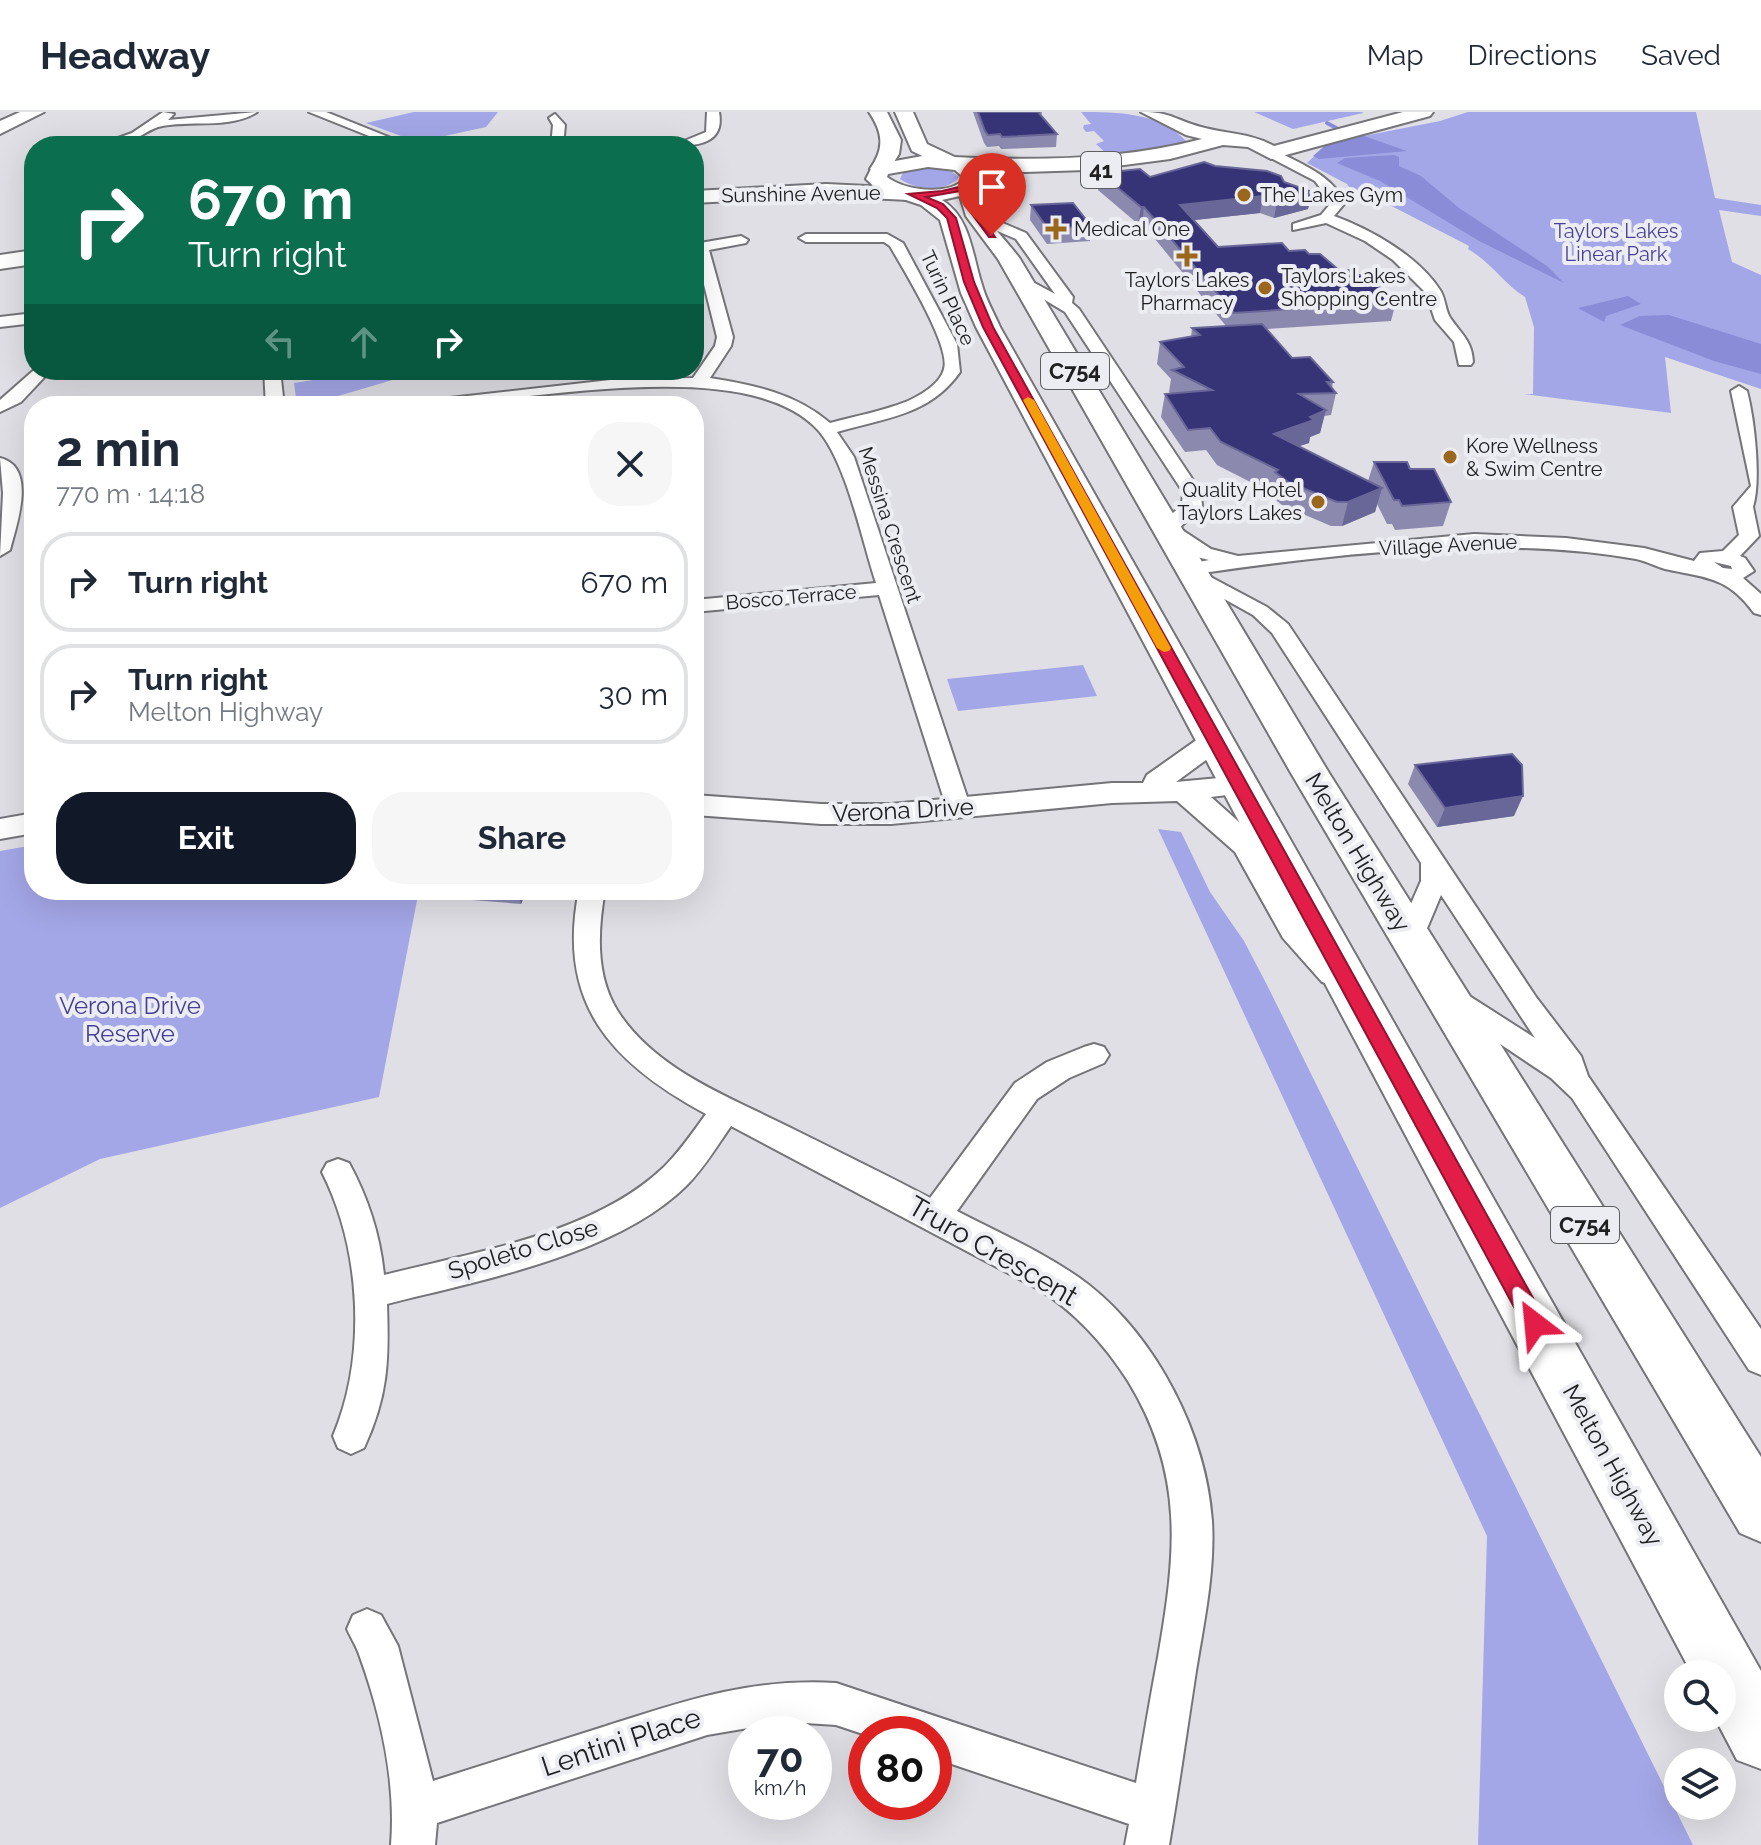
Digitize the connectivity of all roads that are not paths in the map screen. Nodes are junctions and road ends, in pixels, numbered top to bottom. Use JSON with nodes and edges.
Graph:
{"nodes":[{"id":1,"x":35,"y":112,"type":"edge"},
{"id":2,"x":251,"y":112,"type":"edge"},
{"id":3,"x":315,"y":112,"type":"edge"},
{"id":4,"x":713,"y":112,"type":"edge"},
{"id":5,"x":878,"y":112,"type":"edge"},
{"id":6,"x":904,"y":112,"type":"edge"},
{"id":7,"x":1150,"y":112,"type":"edge"},
{"id":8,"x":1158,"y":112,"type":"edge"},
{"id":9,"x":1389,"y":112,"type":"edge"},
{"id":10,"x":1424,"y":112,"type":"edge"},
{"id":11,"x":168,"y":114,"type":"edge"},
{"id":12,"x":561,"y":121,"type":"dead end"},
{"id":13,"x":156,"y":124,"type":"junction"},
{"id":14,"x":1355,"y":126,"type":"junction"},
{"id":15,"x":0,"y":128,"type":"edge"},
{"id":16,"x":1323,"y":134,"type":"junction"},
{"id":17,"x":129,"y":136,"type":"edge"},
{"id":18,"x":381,"y":136,"type":"edge"},
{"id":19,"x":559,"y":136,"type":"edge"},
{"id":20,"x":704,"y":136,"type":"edge"},
{"id":21,"x":1235,"y":139,"type":"junction"},
{"id":22,"x":1198,"y":140,"type":"junction"},
{"id":23,"x":1262,"y":157,"type":"junction"},
{"id":24,"x":953,"y":163,"type":"junction"},
{"id":25,"x":880,"y":170,"type":"junction"},
{"id":26,"x":971,"y":187,"type":"junction"},
{"id":27,"x":704,"y":188,"type":"edge"},
{"id":28,"x":911,"y":194,"type":"junction"},
{"id":29,"x":704,"y":196,"type":"edge"},
{"id":30,"x":979,"y":218,"type":"junction"},
{"id":31,"x":1323,"y":219,"type":"junction"},
{"id":32,"x":1298,"y":227,"type":"dead end"},
{"id":33,"x":806,"y":238,"type":"dead end"},
{"id":34,"x":741,"y":240,"type":"dead end"},
{"id":35,"x":704,"y":247,"type":"edge"},
{"id":36,"x":24,"y":258,"type":"edge"},
{"id":37,"x":0,"y":262,"type":"edge"},
{"id":38,"x":704,"y":268,"type":"edge"},
{"id":39,"x":1022,"y":282,"type":"junction"},
{"id":40,"x":1064,"y":303,"type":"junction"},
{"id":41,"x":24,"y":319,"type":"edge"},
{"id":42,"x":0,"y":322,"type":"edge"},
{"id":43,"x":1465,"y":362,"type":"dead end"},
{"id":44,"x":704,"y":374,"type":"edge"},
{"id":45,"x":33,"y":380,"type":"edge"},
{"id":46,"x":700,"y":380,"type":"edge"},
{"id":47,"x":698,"y":383,"type":"junction"},
{"id":48,"x":1739,"y":391,"type":"dead end"},
{"id":49,"x":466,"y":396,"type":"edge"},
{"id":50,"x":572,"y":396,"type":"edge"},
{"id":51,"x":582,"y":396,"type":"edge"},
{"id":52,"x":0,"y":407,"type":"edge"},
{"id":53,"x":828,"y":429,"type":"junction"},
{"id":54,"x":0,"y":463,"type":"edge"},
{"id":55,"x":1166,"y":528,"type":"junction"},
{"id":56,"x":0,"y":550,"type":"edge"},
{"id":57,"x":1252,"y":560,"type":"junction"},
{"id":58,"x":1718,"y":565,"type":"junction"},
{"id":59,"x":1193,"y":573,"type":"junction"},
{"id":60,"x":887,"y":588,"type":"junction"},
{"id":61,"x":704,"y":605,"type":"edge"},
{"id":62,"x":1761,"y":609,"type":"edge"},
{"id":63,"x":1215,"y":740,"type":"junction"},
{"id":64,"x":1310,"y":773,"type":"junction"},
{"id":65,"x":1236,"y":779,"type":"junction"},
{"id":66,"x":1170,"y":786,"type":"junction"},
{"id":67,"x":704,"y":806,"type":"edge"},
{"id":68,"x":959,"y":809,"type":"junction"},
{"id":69,"x":24,"y":825,"type":"edge"},
{"id":70,"x":0,"y":829,"type":"edge"},
{"id":71,"x":1434,"y":863,"type":"junction"},
{"id":72,"x":590,"y":900,"type":"edge"},
{"id":73,"x":1410,"y":938,"type":"junction"},
{"id":74,"x":1443,"y":992,"type":"junction"},
{"id":75,"x":1354,"y":994,"type":"junction"},
{"id":76,"x":1094,"y":1055,"type":"dead end"},
{"id":77,"x":1575,"y":1081,"type":"junction"},
{"id":78,"x":726,"y":1110,"type":"junction"},
{"id":79,"x":338,"y":1172,"type":"dead end"},
{"id":80,"x":935,"y":1216,"type":"junction"},
{"id":81,"x":372,"y":1293,"type":"junction"},
{"id":82,"x":1761,"y":1359,"type":"edge"},
{"id":83,"x":351,"y":1436,"type":"dead end"},
{"id":84,"x":1761,"y":1512,"type":"edge"},
{"id":85,"x":367,"y":1629,"type":"dead end"},
{"id":86,"x":872,"y":1716,"type":"edge"},
{"id":87,"x":1761,"y":1736,"type":"edge"},
{"id":88,"x":952,"y":1745,"type":"edge"},
{"id":89,"x":414,"y":1827,"type":"edge"},
{"id":90,"x":1150,"y":1828,"type":"edge"}],
"edges":[{"from":1,"to":15,"type":"main road"},
{"from":2,"to":13,"type":"street"},
{"from":3,"to":18,"type":"street"},
{"from":4,"to":20,"type":"street"},
{"from":5,"to":25,"type":"main road"},
{"from":6,"to":24,"type":"main road"},
{"from":7,"to":8,"type":"main road"},
{"from":8,"to":22,"type":"main road"},
{"from":9,"to":14,"type":"main road","number":"41"},
{"from":10,"to":14,"type":"main road","number":"41"},
{"from":11,"to":13,"type":"street"},
{"from":12,"to":19,"type":"street"},
{"from":13,"to":17,"type":"street"},
{"from":14,"to":16,"type":"main road","number":"41"},
{"from":16,"to":21,"type":"main road","number":"41"},
{"from":16,"to":23,"type":"main road","number":"41"},
{"from":21,"to":22,"type":"main road","number":"41"},
{"from":21,"to":23,"type":"main road"},
{"from":22,"to":24,"type":"main road","number":"41"},
{"from":22,"to":26,"type":"main road","number":"41"},
{"from":23,"to":31,"type":"street"},
{"from":24,"to":25,"type":"main road","number":"41"},
{"from":24,"to":26,"type":"main road"},
{"from":25,"to":27,"type":"main road","name":"Sunshine Avenue","number":"41"},
{"from":25,"to":28,"type":"main road","name":"Melton Highway"},
{"from":26,"to":28,"type":"main road","number":"41"},
{"from":26,"to":30,"type":"main road","name":"Melton Highway","number":"C754"},
{"from":28,"to":29,"type":"main road","name":"Sunshine Avenue","number":"41"},
{"from":28,"to":63,"type":"main road","name":"Melton Highway","number":"C754"},
{"from":30,"to":39,"type":"main road","name":"Melton Highway","number":"C754"},
{"from":30,"to":40,"type":"street"},
{"from":31,"to":32,"type":"street"},
{"from":31,"to":43,"type":"street"},
{"from":33,"to":53,"type":"street","name":"Turin Place"},
{"from":34,"to":35,"type":"street"},
{"from":36,"to":37,"type":"main road"},
{"from":38,"to":44,"type":"street"},
{"from":39,"to":40,"type":"street"},
{"from":39,"to":55,"type":"main road","name":"Melton Highway","number":"C754"},
{"from":40,"to":55,"type":"street"},
{"from":41,"to":42,"type":"street"},
{"from":45,"to":52,"type":"street"},
{"from":46,"to":47,"type":"street"},
{"from":47,"to":51,"type":"street","name":"Messina Crescent"},
{"from":47,"to":53,"type":"street","name":"Messina Crescent"},
{"from":48,"to":58,"type":"street"},
{"from":49,"to":50,"type":"street","name":"Messina Crescent"},
{"from":53,"to":60,"type":"street","name":"Messina Crescent"},
{"from":54,"to":56,"type":"street"},
{"from":55,"to":57,"type":"street","name":"Village Avenue"},
{"from":55,"to":59,"type":"main road","name":"Melton Highway","number":"C754"},
{"from":57,"to":58,"type":"street","name":"Village Avenue"},
{"from":57,"to":59,"type":"street","name":"Village Avenue"},
{"from":58,"to":62,"type":"street"},
{"from":59,"to":64,"type":"main road","name":"Melton Highway","number":"C754"},
{"from":59,"to":71,"type":"street"},
{"from":60,"to":61,"type":"street","name":"Bosco Terrace"},
{"from":60,"to":68,"type":"street","name":"Messina Crescent"},
{"from":63,"to":65,"type":"main road","name":"Melton Highway","number":"C754"},
{"from":63,"to":66,"type":"street"},
{"from":64,"to":65,"type":"main road"},
{"from":64,"to":73,"type":"main road","name":"Melton Highway","number":"C754"},
{"from":65,"to":66,"type":"street","name":"Verona Drive"},
{"from":65,"to":75,"type":"main road","name":"Melton Highway","number":"C754"},
{"from":66,"to":68,"type":"street","name":"Verona Drive"},
{"from":66,"to":75,"type":"street"},
{"from":67,"to":68,"type":"street","name":"Verona Drive"},
{"from":69,"to":70,"type":"street"},
{"from":71,"to":73,"type":"street"},
{"from":71,"to":77,"type":"street"},
{"from":72,"to":78,"type":"street","name":"Truro Crescent"},
{"from":73,"to":74,"type":"main road","name":"Melton Highway","number":"C754"},
{"from":74,"to":77,"type":"street"},
{"from":74,"to":84,"type":"main road","name":"Melton Highway","number":"C754"},
{"from":75,"to":87,"type":"main road","name":"Melton Highway","number":"C754"},
{"from":76,"to":80,"type":"street"},
{"from":77,"to":82,"type":"street"},
{"from":78,"to":80,"type":"street","name":"Truro Crescent"},
{"from":78,"to":81,"type":"street","name":"Spoleto Close"},
{"from":79,"to":81,"type":"street"},
{"from":80,"to":90,"type":"street","name":"Truro Crescent"},
{"from":81,"to":83,"type":"street"},
{"from":85,"to":89,"type":"street","name":"Lentini Place"},
{"from":86,"to":89,"type":"street","name":"Lentini Place"},
{"from":88,"to":90,"type":"street"}]}
